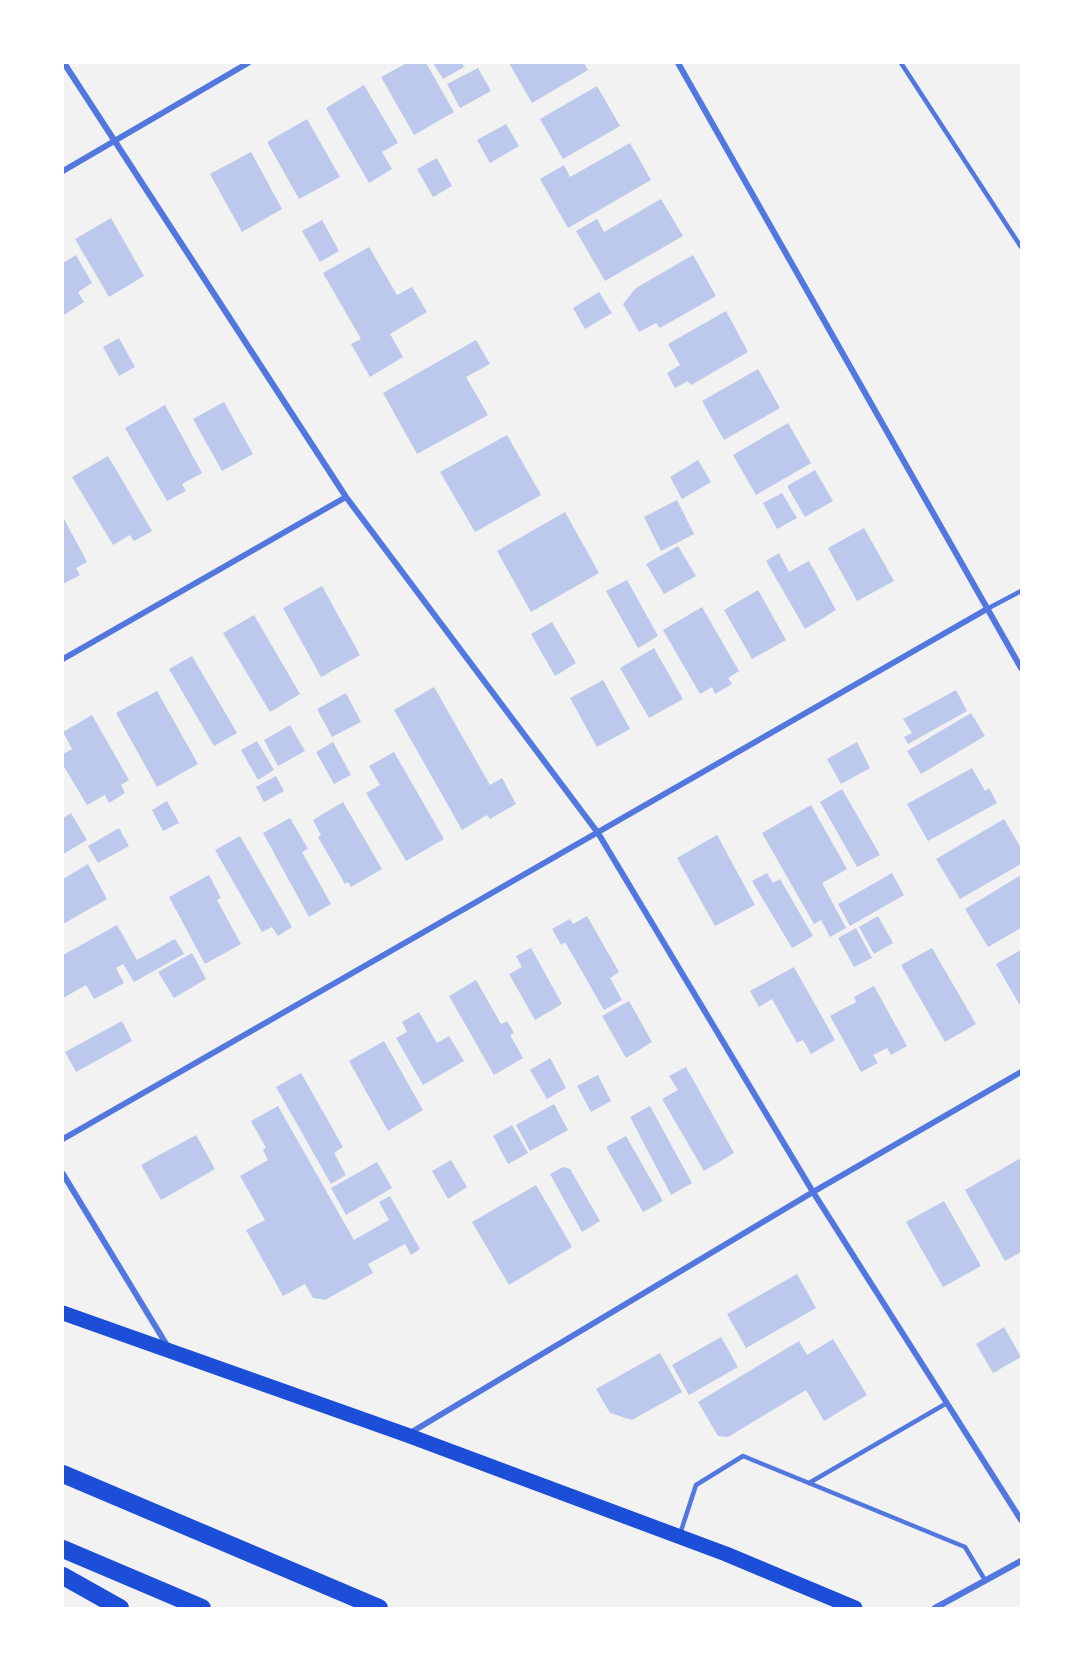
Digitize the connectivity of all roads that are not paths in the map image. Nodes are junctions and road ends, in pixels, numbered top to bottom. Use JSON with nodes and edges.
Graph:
{"nodes":[{"id":1,"x":64,"y":63,"type":"edge"},
{"id":2,"x":248,"y":63,"type":"edge"},
{"id":3,"x":678,"y":63,"type":"edge"},
{"id":4,"x":901,"y":63,"type":"edge"},
{"id":5,"x":113,"y":142,"type":"junction"},
{"id":6,"x":63,"y":171,"type":"edge"},
{"id":7,"x":1021,"y":247,"type":"edge"},
{"id":8,"x":346,"y":497,"type":"junction"},
{"id":9,"x":1021,"y":591,"type":"edge"},
{"id":10,"x":987,"y":609,"type":"junction"},
{"id":11,"x":63,"y":659,"type":"edge"},
{"id":12,"x":1021,"y":668,"type":"edge"},
{"id":13,"x":598,"y":833,"type":"junction"},
{"id":14,"x":1021,"y":1072,"type":"edge"},
{"id":15,"x":63,"y":1139,"type":"edge"},
{"id":16,"x":63,"y":1174,"type":"edge"},
{"id":17,"x":813,"y":1192,"type":"junction"},
{"id":18,"x":63,"y":1313,"type":"edge"},
{"id":19,"x":172,"y":1352,"type":"junction"},
{"id":20,"x":947,"y":1403,"type":"junction"},
{"id":21,"x":407,"y":1435,"type":"junction"},
{"id":22,"x":63,"y":1474,"type":"edge"},
{"id":23,"x":809,"y":1483,"type":"junction"},
{"id":24,"x":1021,"y":1520,"type":"edge"},
{"id":25,"x":680,"y":1537,"type":"junction"},
{"id":26,"x":63,"y":1549,"type":"edge"},
{"id":27,"x":1021,"y":1561,"type":"edge"},
{"id":28,"x":63,"y":1576,"type":"edge"},
{"id":29,"x":986,"y":1580,"type":"junction"},
{"id":30,"x":120,"y":1608,"type":"edge"},
{"id":31,"x":202,"y":1608,"type":"edge"},
{"id":32,"x":379,"y":1608,"type":"edge"},
{"id":33,"x":855,"y":1608,"type":"edge"},
{"id":34,"x":935,"y":1608,"type":"edge"}],
"edges":[{"from":1,"to":5,"type":"street"},
{"from":2,"to":5,"type":"street"},
{"from":3,"to":10,"type":"street"},
{"from":4,"to":7,"type":"lane"},
{"from":5,"to":6,"type":"street"},
{"from":5,"to":8,"type":"street"},
{"from":8,"to":11,"type":"street"},
{"from":8,"to":13,"type":"street"},
{"from":9,"to":10,"type":"lane"},
{"from":10,"to":12,"type":"street"},
{"from":10,"to":13,"type":"street"},
{"from":13,"to":15,"type":"street"},
{"from":13,"to":17,"type":"street"},
{"from":14,"to":17,"type":"street"},
{"from":16,"to":19,"type":"street"},
{"from":17,"to":20,"type":"street"},
{"from":17,"to":21,"type":"street"},
{"from":18,"to":19,"type":"main road"},
{"from":19,"to":21,"type":"main road"},
{"from":20,"to":23,"type":"lane"},
{"from":20,"to":24,"type":"street"},
{"from":21,"to":25,"type":"main road"},
{"from":22,"to":32,"type":"highway"},
{"from":23,"to":25,"type":"lane"},
{"from":23,"to":29,"type":"lane"},
{"from":25,"to":33,"type":"main road"},
{"from":26,"to":31,"type":"highway"},
{"from":27,"to":29,"type":"street"},
{"from":28,"to":30,"type":"highway"},
{"from":29,"to":34,"type":"street"}]}
